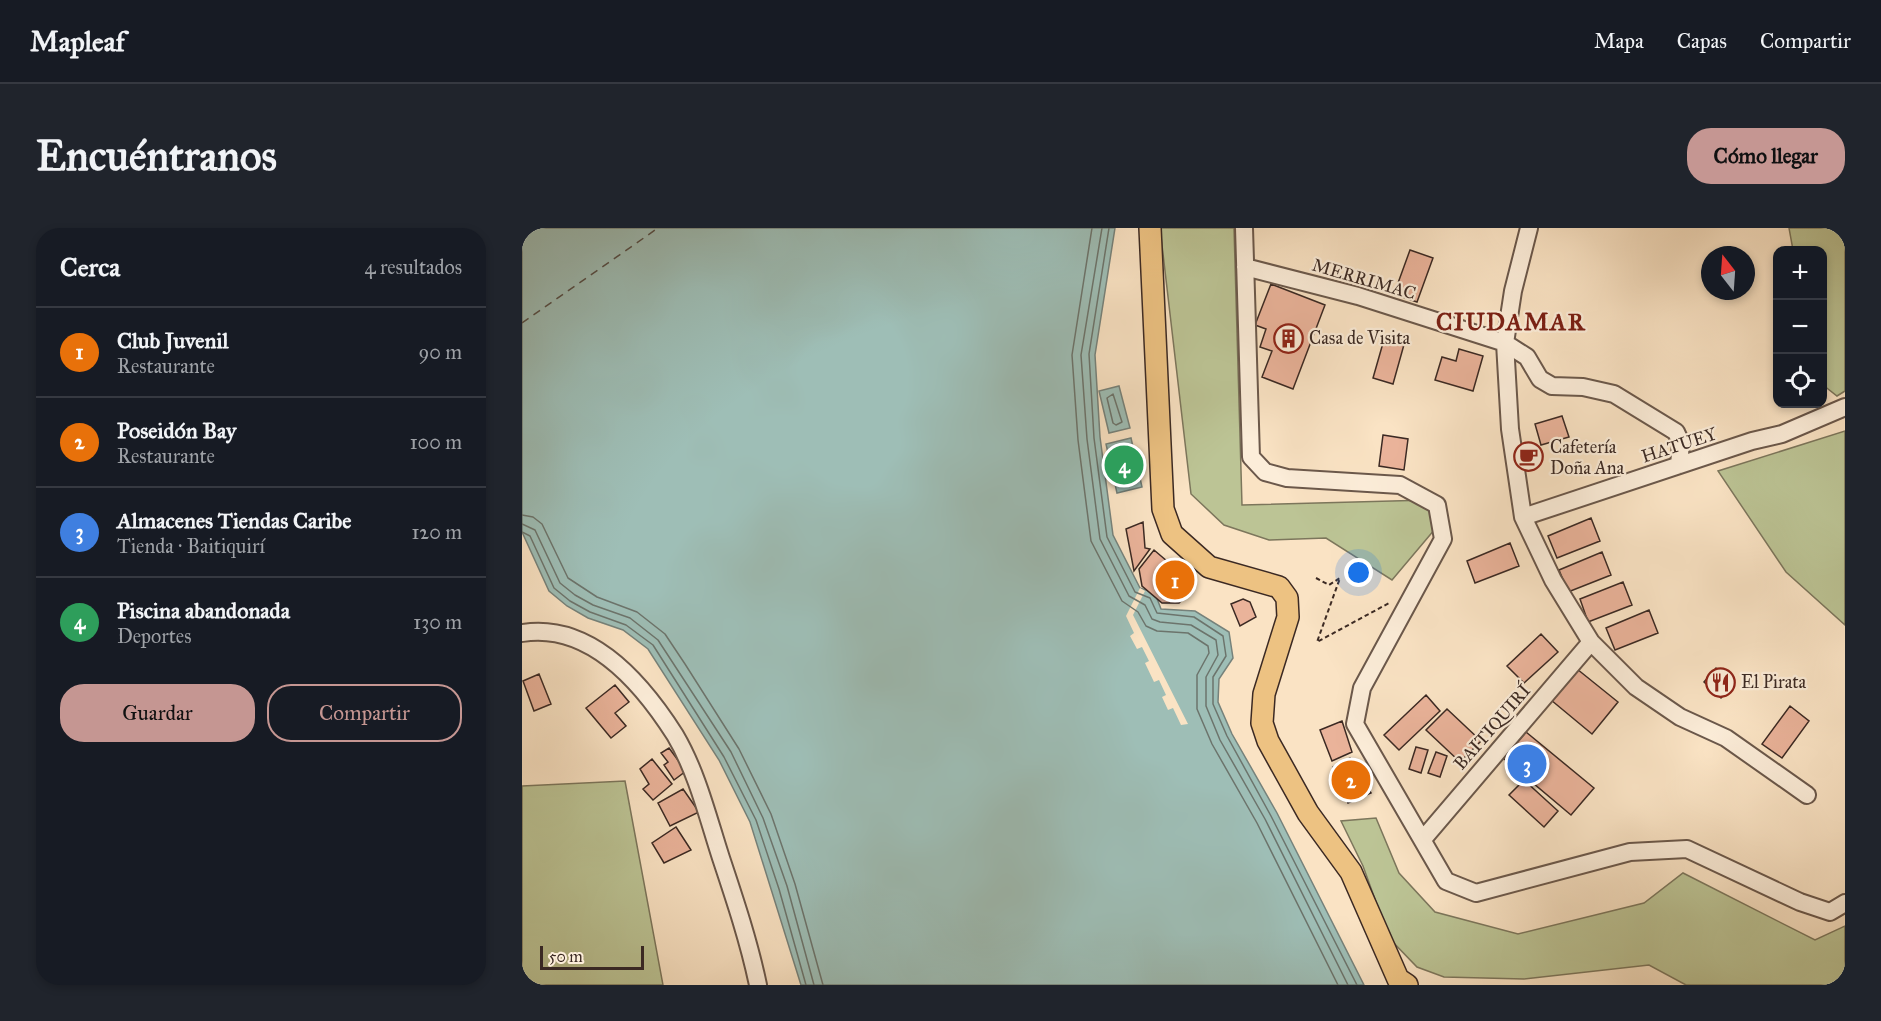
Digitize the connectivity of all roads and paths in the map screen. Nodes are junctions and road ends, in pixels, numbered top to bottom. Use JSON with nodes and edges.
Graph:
{"nodes":[{"id":1,"x":1150,"y":228,"type":"edge"},
{"id":2,"x":1244,"y":228,"type":"edge"},
{"id":3,"x":1529,"y":228,"type":"edge"},
{"id":4,"x":1245,"y":267,"type":"junction"},
{"id":5,"x":1505,"y":343,"type":"junction"},
{"id":6,"x":1845,"y":407,"type":"edge"},
{"id":7,"x":1679,"y":465,"type":"junction"},
{"id":8,"x":1523,"y":517,"type":"junction"},
{"id":9,"x":1316,"y":579,"type":"dead end"},
{"id":10,"x":1417,"y":588,"type":"junction"},
{"id":11,"x":522,"y":633,"type":"edge"},
{"id":12,"x":1591,"y":642,"type":"junction"},
{"id":13,"x":1807,"y":795,"type":"dead end"},
{"id":14,"x":1424,"y":837,"type":"junction"},
{"id":15,"x":1845,"y":903,"type":"edge"},
{"id":16,"x":758,"y":985,"type":"edge"},
{"id":17,"x":1407,"y":985,"type":"edge"}],
"edges":[{"from":1,"to":17,"type":"main road"},
{"from":2,"to":4,"type":"street"},
{"from":3,"to":5,"type":"street"},
{"from":4,"to":5,"type":"street","name":"MERRIMAC"},
{"from":4,"to":10,"type":"street"},
{"from":5,"to":7,"type":"street","name":"MERRIMAC"},
{"from":5,"to":8,"type":"street"},
{"from":6,"to":7,"type":"street","name":"HATUEY"},
{"from":7,"to":8,"type":"street","name":"HATUEY"},
{"from":8,"to":12,"type":"street"},
{"from":9,"to":10,"type":"path"},
{"from":10,"to":14,"type":"street"},
{"from":11,"to":16,"type":"street"},
{"from":12,"to":13,"type":"street"},
{"from":12,"to":14,"type":"street","name":"BAITIQUIRÍ"},
{"from":14,"to":15,"type":"street"}]}
